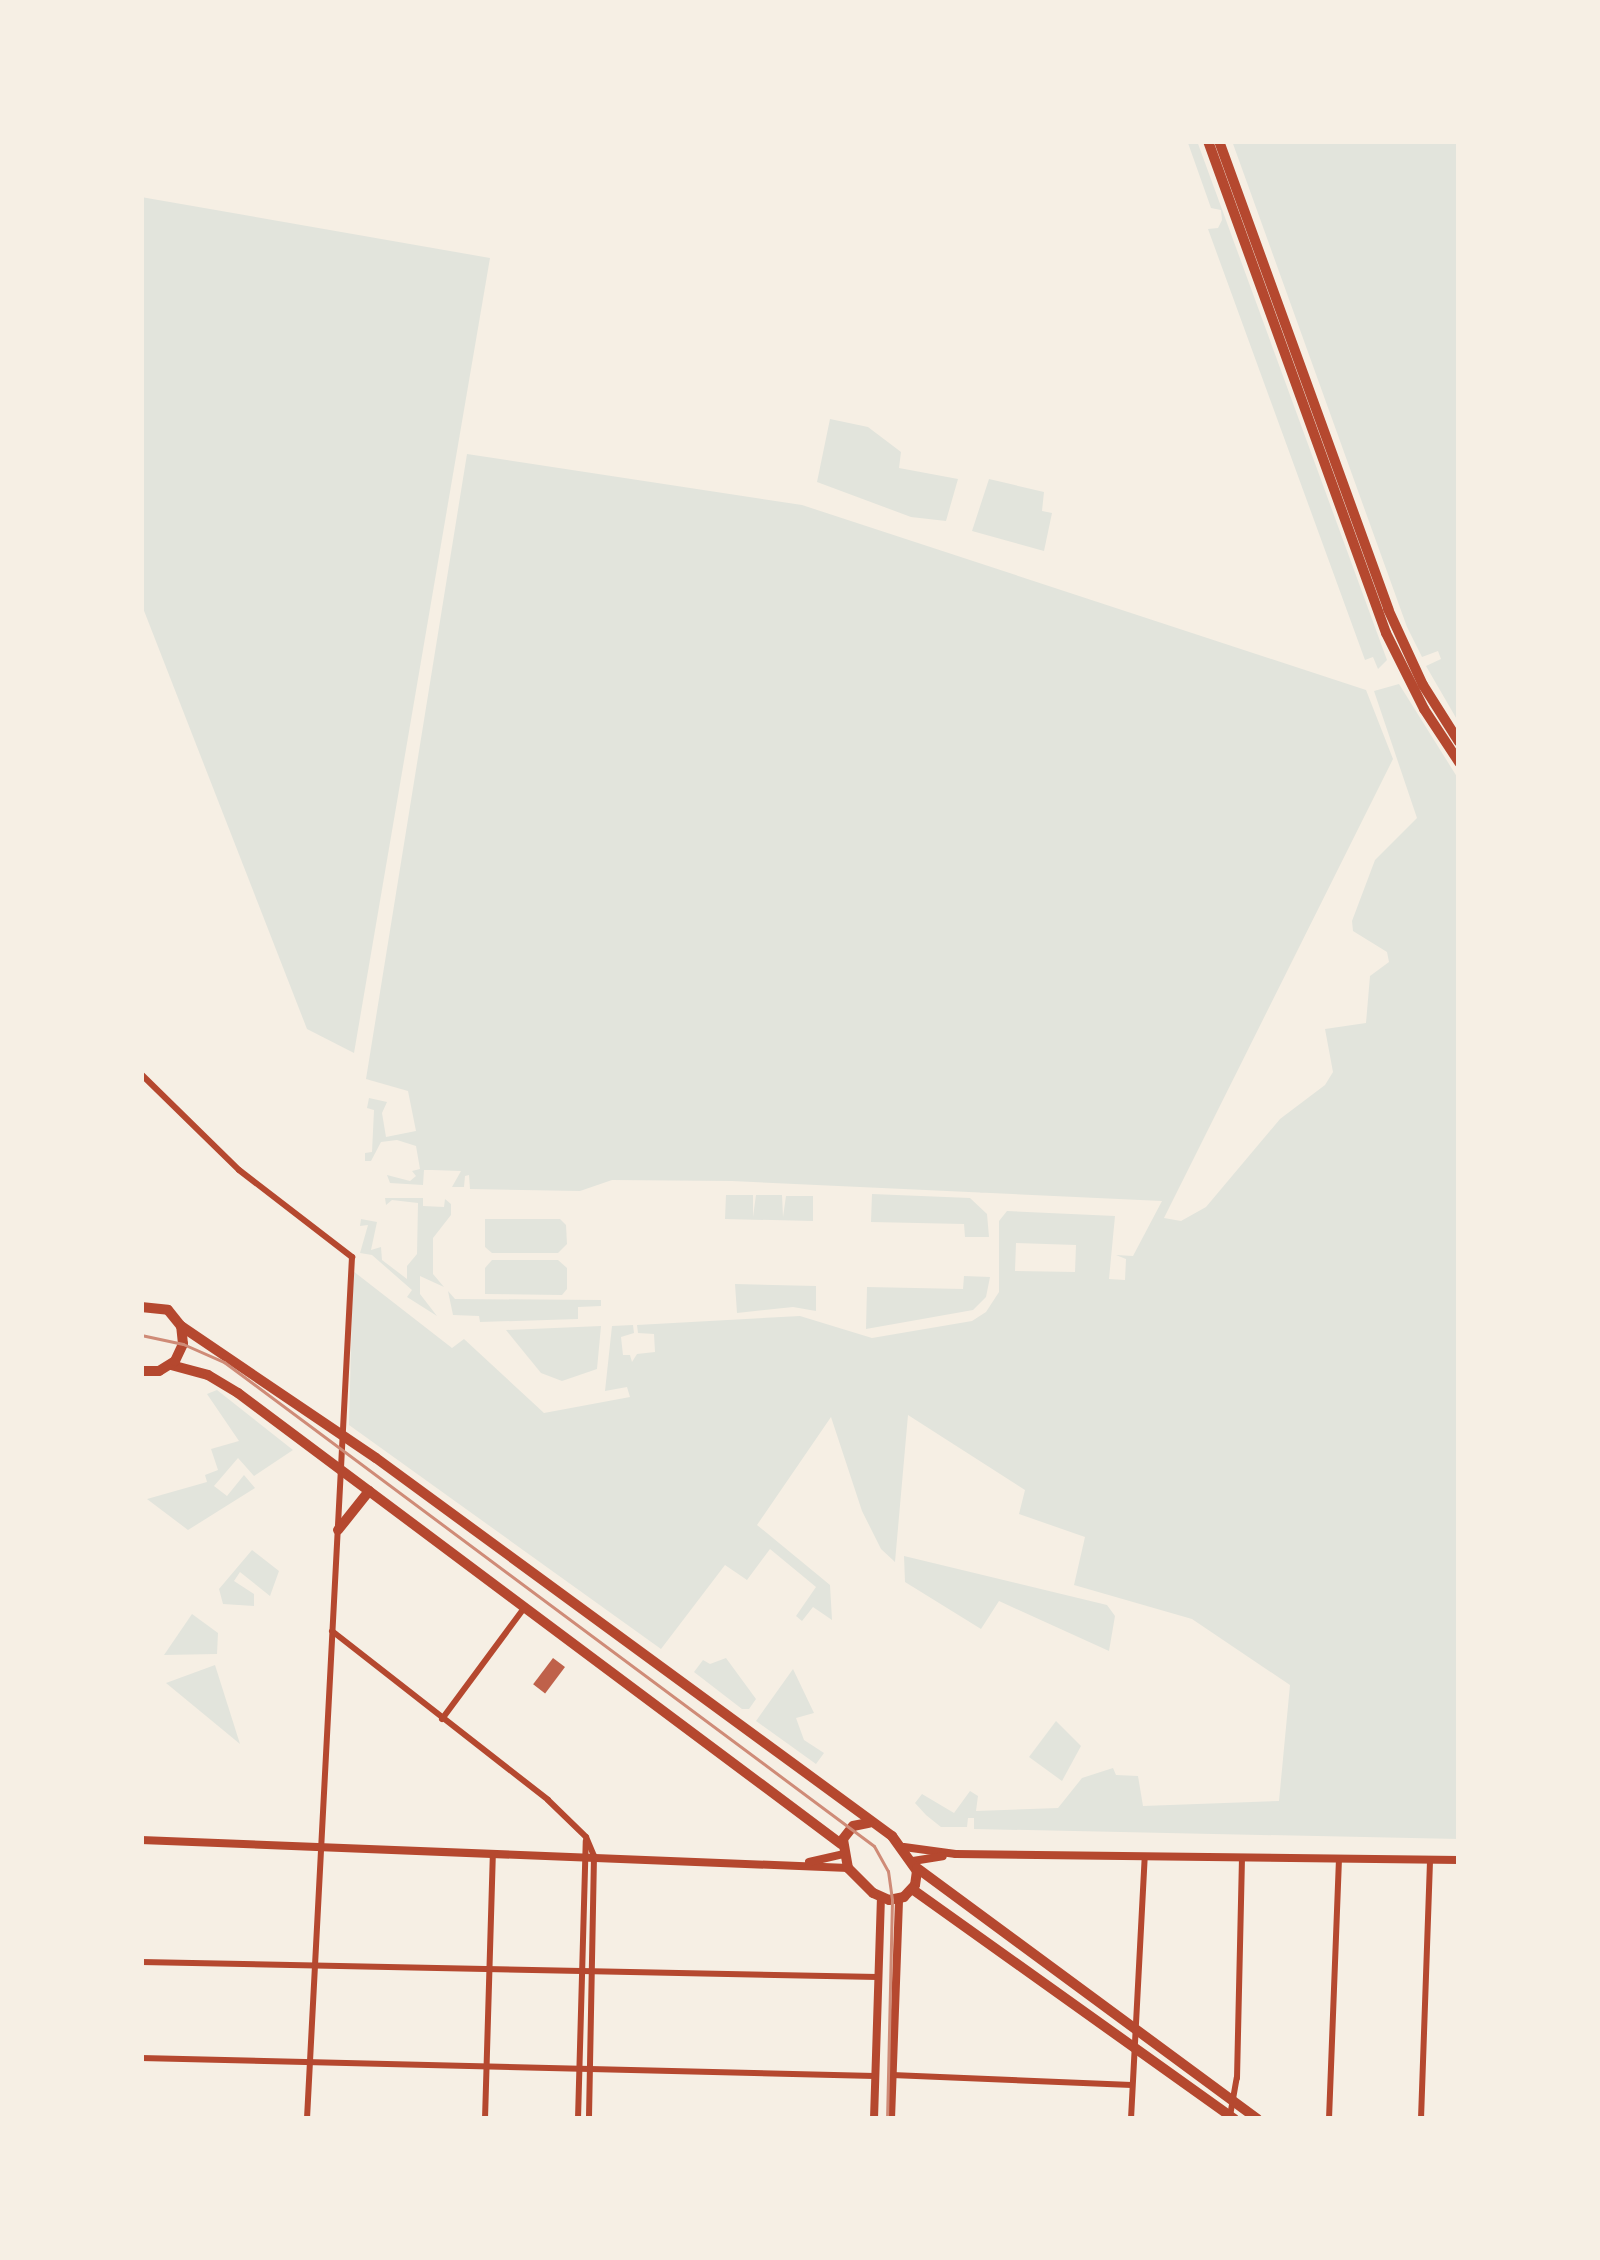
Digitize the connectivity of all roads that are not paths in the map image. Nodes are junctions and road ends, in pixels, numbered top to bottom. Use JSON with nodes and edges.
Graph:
{"nodes":[{"id":1,"x":1208,"y":141,"type":"edge"},
{"id":2,"x":1219,"y":141,"type":"edge"},
{"id":3,"x":1459,"y":742,"type":"edge"},
{"id":4,"x":1459,"y":762,"type":"edge"},
{"id":5,"x":141,"y":1074,"type":"edge"},
{"id":6,"x":141,"y":1306,"type":"edge"},
{"id":7,"x":181,"y":1326,"type":"junction"},
{"id":8,"x":171,"y":1365,"type":"junction"},
{"id":9,"x":141,"y":1371,"type":"edge"},
{"id":10,"x":342,"y":1435,"type":"junction"},
{"id":11,"x":341,"y":1471,"type":"junction"},
{"id":12,"x":369,"y":1491,"type":"junction"},
{"id":13,"x":338,"y":1530,"type":"junction"},
{"id":14,"x":525,"y":1607,"type":"junction"},
{"id":15,"x":332,"y":1630,"type":"junction"},
{"id":16,"x":442,"y":1719,"type":"junction"},
{"id":17,"x":869,"y":1823,"type":"junction"},
{"id":18,"x":141,"y":1840,"type":"edge"},
{"id":19,"x":321,"y":1846,"type":"junction"},
{"id":20,"x":904,"y":1847,"type":"junction"},
{"id":21,"x":842,"y":1849,"type":"junction"},
{"id":22,"x":493,"y":1854,"type":"junction"},
{"id":23,"x":956,"y":1854,"type":"junction"},
{"id":24,"x":589,"y":1855,"type":"junction"},
{"id":25,"x":1145,"y":1856,"type":"junction"},
{"id":26,"x":1242,"y":1857,"type":"junction"},
{"id":27,"x":1339,"y":1858,"type":"junction"},
{"id":28,"x":1430,"y":1860,"type":"junction"},
{"id":29,"x":1459,"y":1860,"type":"edge"},
{"id":30,"x":807,"y":1863,"type":"junction"},
{"id":31,"x":915,"y":1864,"type":"junction"},
{"id":32,"x":848,"y":1868,"type":"junction"},
{"id":33,"x":913,"y":1889,"type":"junction"},
{"id":34,"x":881,"y":1897,"type":"junction"},
{"id":35,"x":899,"y":1899,"type":"junction"},
{"id":36,"x":141,"y":1962,"type":"edge"},
{"id":37,"x":315,"y":1966,"type":"junction"},
{"id":38,"x":490,"y":1970,"type":"junction"},
{"id":39,"x":594,"y":1971,"type":"junction"},
{"id":40,"x":583,"y":1972,"type":"junction"},
{"id":41,"x":878,"y":1977,"type":"junction"},
{"id":42,"x":1136,"y":2031,"type":"junction"},
{"id":43,"x":1134,"y":2046,"type":"junction"},
{"id":44,"x":141,"y":2058,"type":"edge"},
{"id":45,"x":310,"y":2062,"type":"junction"},
{"id":46,"x":486,"y":2062,"type":"junction"},
{"id":47,"x":580,"y":2066,"type":"junction"},
{"id":48,"x":591,"y":2068,"type":"junction"},
{"id":49,"x":892,"y":2075,"type":"junction"},
{"id":50,"x":875,"y":2076,"type":"junction"},
{"id":51,"x":1132,"y":2085,"type":"junction"},
{"id":52,"x":1234,"y":2102,"type":"junction"},
{"id":53,"x":1232,"y":2118,"type":"edge"},
{"id":54,"x":307,"y":2119,"type":"edge"},
{"id":55,"x":485,"y":2119,"type":"edge"},
{"id":56,"x":578,"y":2119,"type":"edge"},
{"id":57,"x":589,"y":2119,"type":"edge"},
{"id":58,"x":874,"y":2119,"type":"edge"},
{"id":59,"x":891,"y":2119,"type":"edge"},
{"id":60,"x":1131,"y":2119,"type":"edge"},
{"id":61,"x":1257,"y":2119,"type":"edge"},
{"id":62,"x":1329,"y":2119,"type":"edge"},
{"id":63,"x":1421,"y":2119,"type":"edge"}],
"edges":[{"from":1,"to":4,"type":"main road"},
{"from":2,"to":3,"type":"main road"},
{"from":5,"to":10,"type":"street"},
{"from":6,"to":7,"type":"main road"},
{"from":7,"to":8,"type":"main road"},
{"from":7,"to":10,"type":"main road"},
{"from":8,"to":9,"type":"main road"},
{"from":8,"to":11,"type":"main road"},
{"from":10,"to":11,"type":"street"},
{"from":10,"to":17,"type":"main road"},
{"from":11,"to":12,"type":"main road"},
{"from":11,"to":13,"type":"street"},
{"from":12,"to":13,"type":"main road"},
{"from":12,"to":14,"type":"main road"},
{"from":13,"to":15,"type":"street"},
{"from":14,"to":16,"type":"street"},
{"from":14,"to":21,"type":"main road"},
{"from":15,"to":16,"type":"street"},
{"from":15,"to":19,"type":"street"},
{"from":16,"to":24,"type":"street"},
{"from":17,"to":20,"type":"main road"},
{"from":17,"to":21,"type":"main road"},
{"from":18,"to":19,"type":"street"},
{"from":19,"to":22,"type":"street"},
{"from":19,"to":37,"type":"street"},
{"from":20,"to":23,"type":"street"},
{"from":20,"to":31,"type":"main road"},
{"from":21,"to":30,"type":"street"},
{"from":21,"to":32,"type":"main road"},
{"from":22,"to":24,"type":"street"},
{"from":22,"to":38,"type":"street"},
{"from":23,"to":25,"type":"street"},
{"from":23,"to":31,"type":"street"},
{"from":24,"to":30,"type":"street"},
{"from":24,"to":39,"type":"street"},
{"from":24,"to":40,"type":"street"},
{"from":25,"to":26,"type":"street"},
{"from":25,"to":42,"type":"street"},
{"from":26,"to":27,"type":"street"},
{"from":26,"to":52,"type":"street"},
{"from":27,"to":28,"type":"street"},
{"from":27,"to":62,"type":"street"},
{"from":28,"to":29,"type":"street"},
{"from":28,"to":63,"type":"street"},
{"from":30,"to":32,"type":"street"},
{"from":31,"to":33,"type":"main road"},
{"from":31,"to":42,"type":"main road"},
{"from":32,"to":34,"type":"main road"},
{"from":33,"to":35,"type":"main road"},
{"from":33,"to":43,"type":"main road"},
{"from":34,"to":35,"type":"main road"},
{"from":34,"to":41,"type":"street"},
{"from":35,"to":49,"type":"street"},
{"from":36,"to":37,"type":"street"},
{"from":37,"to":38,"type":"street"},
{"from":37,"to":45,"type":"street"},
{"from":38,"to":40,"type":"street"},
{"from":38,"to":46,"type":"street"},
{"from":39,"to":40,"type":"street"},
{"from":39,"to":41,"type":"street"},
{"from":39,"to":48,"type":"street"},
{"from":40,"to":47,"type":"street"},
{"from":41,"to":50,"type":"street"},
{"from":42,"to":43,"type":"street"},
{"from":42,"to":52,"type":"main road"},
{"from":43,"to":51,"type":"street"},
{"from":43,"to":53,"type":"main road"},
{"from":44,"to":45,"type":"street"},
{"from":45,"to":46,"type":"street"},
{"from":45,"to":54,"type":"street"},
{"from":46,"to":47,"type":"street"},
{"from":46,"to":55,"type":"street"},
{"from":47,"to":48,"type":"street"},
{"from":47,"to":56,"type":"street"},
{"from":48,"to":50,"type":"street"},
{"from":48,"to":57,"type":"street"},
{"from":49,"to":51,"type":"street"},
{"from":49,"to":59,"type":"street"},
{"from":50,"to":58,"type":"street"},
{"from":51,"to":60,"type":"street"},
{"from":52,"to":53,"type":"street"},
{"from":52,"to":61,"type":"main road"}]}
